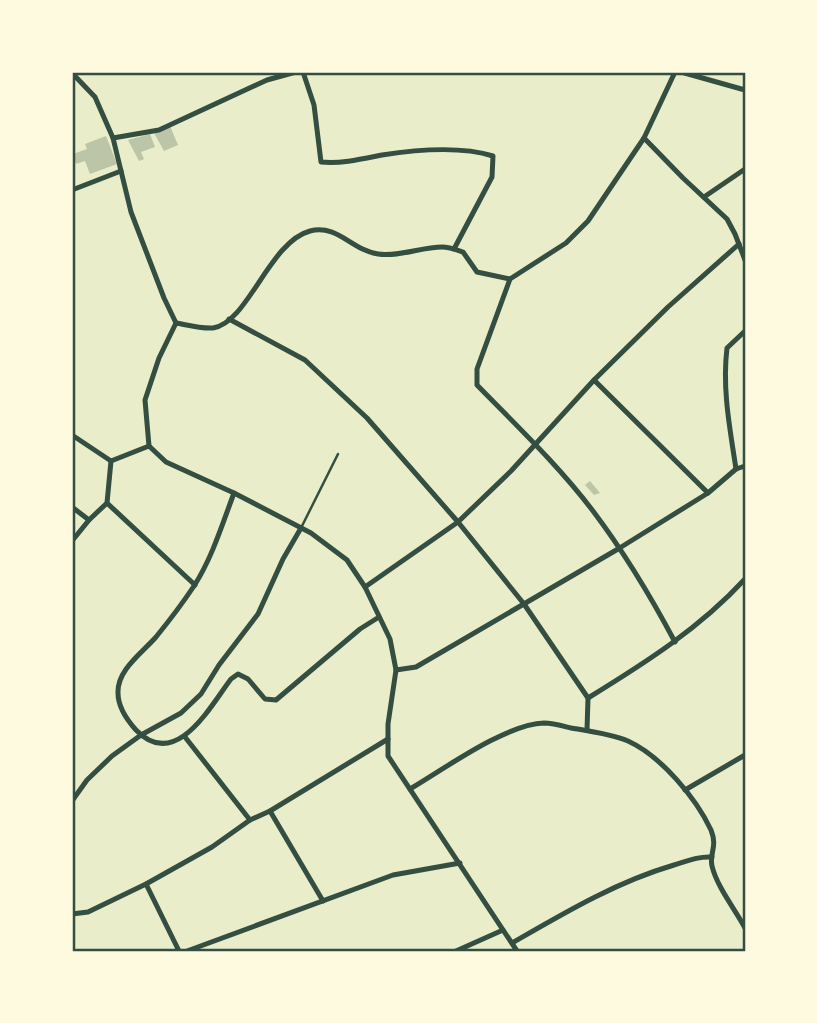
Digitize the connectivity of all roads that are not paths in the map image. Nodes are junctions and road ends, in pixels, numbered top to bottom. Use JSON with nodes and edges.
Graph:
{"nodes":[{"id":1,"x":296,"y":72,"type":"edge"},
{"id":2,"x":303,"y":72,"type":"edge"},
{"id":3,"x":675,"y":72,"type":"edge"},
{"id":4,"x":681,"y":72,"type":"edge"},
{"id":5,"x":72,"y":73,"type":"edge"},
{"id":6,"x":745,"y":90,"type":"edge"},
{"id":7,"x":113,"y":138,"type":"junction"},
{"id":8,"x":644,"y":138,"type":"junction"},
{"id":9,"x":745,"y":169,"type":"edge"},
{"id":10,"x":121,"y":171,"type":"junction"},
{"id":11,"x":72,"y":190,"type":"edge"},
{"id":12,"x":704,"y":197,"type":"junction"},
{"id":13,"x":739,"y":244,"type":"junction"},
{"id":14,"x":454,"y":249,"type":"junction"},
{"id":15,"x":745,"y":260,"type":"edge"},
{"id":16,"x":510,"y":279,"type":"junction"},
{"id":17,"x":229,"y":319,"type":"junction"},
{"id":18,"x":176,"y":323,"type":"junction"},
{"id":19,"x":745,"y":331,"type":"edge"},
{"id":20,"x":594,"y":380,"type":"junction"},
{"id":21,"x":72,"y":435,"type":"edge"},
{"id":22,"x":535,"y":444,"type":"junction"},
{"id":23,"x":149,"y":446,"type":"junction"},
{"id":24,"x":338,"y":454,"type":"dead end"},
{"id":25,"x":111,"y":461,"type":"junction"},
{"id":26,"x":745,"y":466,"type":"edge"},
{"id":27,"x":736,"y":469,"type":"junction"},
{"id":28,"x":234,"y":493,"type":"junction"},
{"id":29,"x":708,"y":493,"type":"junction"},
{"id":30,"x":107,"y":503,"type":"junction"},
{"id":31,"x":72,"y":507,"type":"edge"},
{"id":32,"x":89,"y":520,"type":"junction"},
{"id":33,"x":458,"y":522,"type":"junction"},
{"id":34,"x":301,"y":528,"type":"junction"},
{"id":35,"x":72,"y":541,"type":"edge"},
{"id":36,"x":618,"y":548,"type":"junction"},
{"id":37,"x":745,"y":579,"type":"edge"},
{"id":38,"x":195,"y":585,"type":"junction"},
{"id":39,"x":365,"y":587,"type":"junction"},
{"id":40,"x":524,"y":604,"type":"junction"},
{"id":41,"x":379,"y":617,"type":"junction"},
{"id":42,"x":675,"y":642,"type":"junction"},
{"id":43,"x":396,"y":670,"type":"junction"},
{"id":44,"x":588,"y":698,"type":"junction"},
{"id":45,"x":587,"y":730,"type":"junction"},
{"id":46,"x":141,"y":735,"type":"junction"},
{"id":47,"x":185,"y":737,"type":"junction"},
{"id":48,"x":388,"y":739,"type":"junction"},
{"id":49,"x":745,"y":754,"type":"edge"},
{"id":50,"x":410,"y":789,"type":"junction"},
{"id":51,"x":685,"y":790,"type":"junction"},
{"id":52,"x":72,"y":801,"type":"edge"},
{"id":53,"x":270,"y":811,"type":"junction"},
{"id":54,"x":250,"y":820,"type":"junction"},
{"id":55,"x":712,"y":857,"type":"junction"},
{"id":56,"x":460,"y":863,"type":"junction"},
{"id":57,"x":146,"y":884,"type":"junction"},
{"id":58,"x":323,"y":901,"type":"junction"},
{"id":59,"x":72,"y":914,"type":"edge"},
{"id":60,"x":745,"y":928,"type":"edge"},
{"id":61,"x":503,"y":930,"type":"junction"},
{"id":62,"x":512,"y":943,"type":"junction"},
{"id":63,"x":179,"y":951,"type":"edge"},
{"id":64,"x":187,"y":951,"type":"edge"},
{"id":65,"x":456,"y":951,"type":"edge"},
{"id":66,"x":517,"y":951,"type":"edge"}],
"edges":[{"from":1,"to":7,"type":"street"},
{"from":2,"to":14,"type":"street"},
{"from":3,"to":8,"type":"street"},
{"from":4,"to":6,"type":"street"},
{"from":5,"to":7,"type":"street"},
{"from":7,"to":10,"type":"street"},
{"from":8,"to":12,"type":"street"},
{"from":8,"to":16,"type":"street"},
{"from":9,"to":12,"type":"street"},
{"from":10,"to":11,"type":"street"},
{"from":10,"to":18,"type":"street"},
{"from":12,"to":13,"type":"street"},
{"from":13,"to":15,"type":"street"},
{"from":13,"to":20,"type":"street"},
{"from":14,"to":16,"type":"street"},
{"from":14,"to":17,"type":"street"},
{"from":16,"to":22,"type":"street"},
{"from":17,"to":18,"type":"street"},
{"from":17,"to":33,"type":"street"},
{"from":18,"to":23,"type":"street"},
{"from":19,"to":27,"type":"street"},
{"from":20,"to":22,"type":"street"},
{"from":20,"to":29,"type":"street"},
{"from":21,"to":25,"type":"street"},
{"from":22,"to":33,"type":"street"},
{"from":22,"to":36,"type":"street"},
{"from":23,"to":25,"type":"street"},
{"from":23,"to":28,"type":"street"},
{"from":24,"to":34,"type":"lane"},
{"from":25,"to":30,"type":"street"},
{"from":26,"to":27,"type":"street"},
{"from":27,"to":29,"type":"street"},
{"from":28,"to":34,"type":"street"},
{"from":28,"to":38,"type":"street"},
{"from":29,"to":36,"type":"street"},
{"from":30,"to":32,"type":"street"},
{"from":30,"to":38,"type":"street"},
{"from":31,"to":32,"type":"street"},
{"from":32,"to":35,"type":"street"},
{"from":33,"to":39,"type":"street"},
{"from":33,"to":40,"type":"street"},
{"from":34,"to":39,"type":"street"},
{"from":34,"to":46,"type":"street"},
{"from":36,"to":40,"type":"street"},
{"from":36,"to":42,"type":"street"},
{"from":37,"to":42,"type":"street"},
{"from":38,"to":46,"type":"street"},
{"from":39,"to":41,"type":"street"},
{"from":40,"to":43,"type":"street"},
{"from":40,"to":44,"type":"street"},
{"from":41,"to":43,"type":"street"},
{"from":41,"to":47,"type":"street"},
{"from":42,"to":44,"type":"street"},
{"from":43,"to":48,"type":"street"},
{"from":44,"to":45,"type":"street"},
{"from":45,"to":50,"type":"street"},
{"from":45,"to":51,"type":"street"},
{"from":46,"to":47,"type":"street"},
{"from":46,"to":52,"type":"street"},
{"from":47,"to":54,"type":"street"},
{"from":48,"to":50,"type":"street"},
{"from":48,"to":53,"type":"street"},
{"from":49,"to":51,"type":"street"},
{"from":50,"to":56,"type":"street"},
{"from":51,"to":55,"type":"street"},
{"from":53,"to":54,"type":"street"},
{"from":53,"to":58,"type":"street"},
{"from":54,"to":57,"type":"street"},
{"from":55,"to":60,"type":"street"},
{"from":55,"to":62,"type":"street"},
{"from":56,"to":58,"type":"street"},
{"from":56,"to":61,"type":"street"},
{"from":57,"to":59,"type":"street"},
{"from":57,"to":63,"type":"street"},
{"from":58,"to":64,"type":"street"},
{"from":61,"to":62,"type":"street"},
{"from":61,"to":65,"type":"street"},
{"from":62,"to":66,"type":"street"}]}
